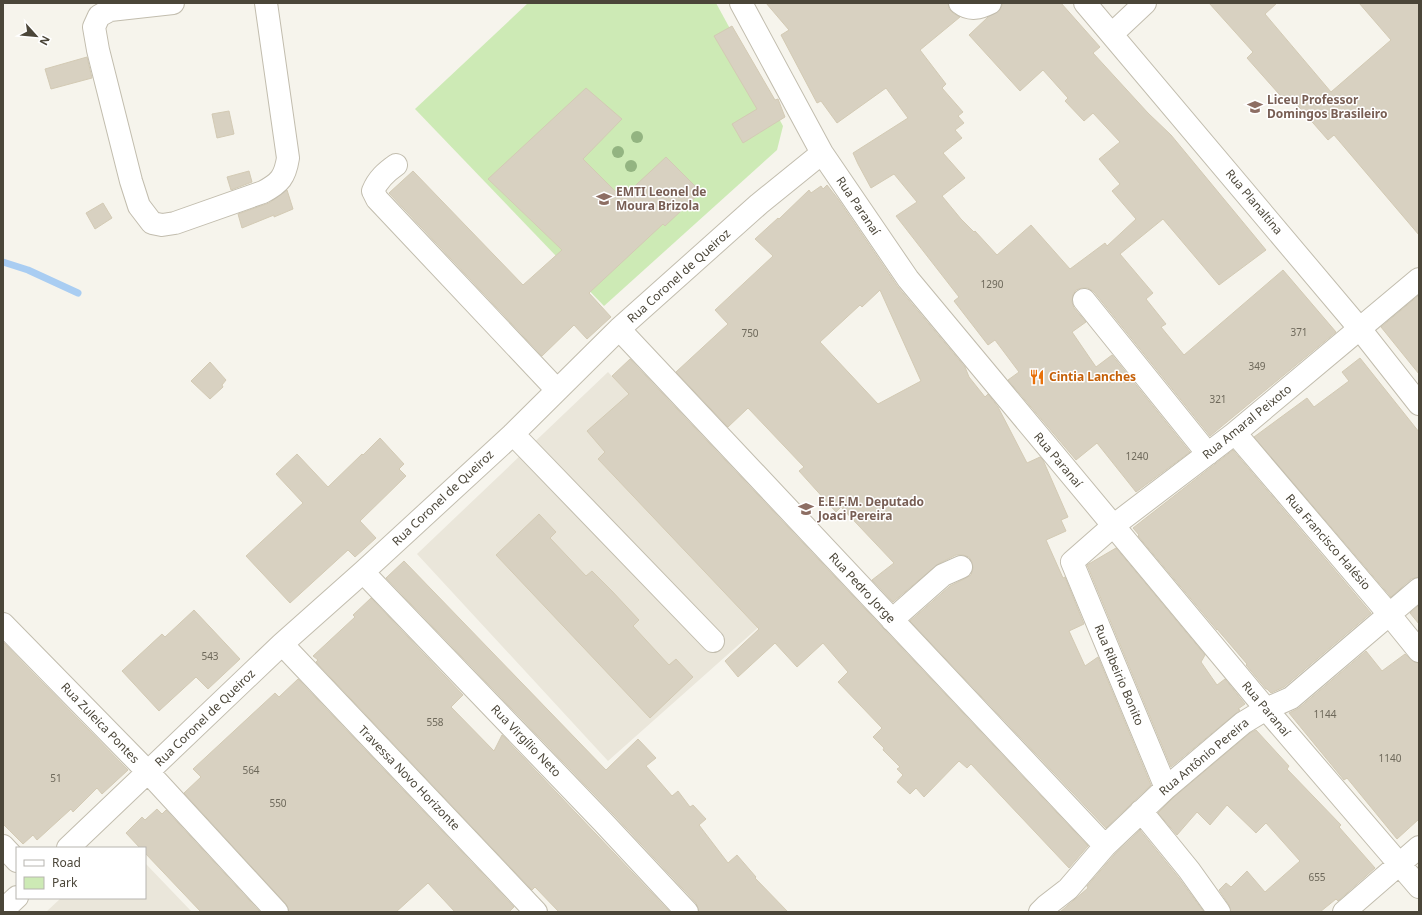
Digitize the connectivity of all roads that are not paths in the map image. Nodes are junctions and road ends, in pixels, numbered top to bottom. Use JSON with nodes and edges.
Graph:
{"nodes":[{"id":1,"x":174,"y":3,"type":"edge"},
{"id":2,"x":266,"y":3,"type":"edge"},
{"id":3,"x":741,"y":3,"type":"edge"},
{"id":4,"x":960,"y":3,"type":"edge"},
{"id":5,"x":990,"y":3,"type":"edge"},
{"id":6,"x":1085,"y":3,"type":"edge"},
{"id":7,"x":1145,"y":3,"type":"edge"},
{"id":8,"x":1112,"y":34,"type":"junction"},
{"id":9,"x":822,"y":153,"type":"junction"},
{"id":10,"x":396,"y":164,"type":"dead end"},
{"id":11,"x":1419,"y":279,"type":"edge"},
{"id":12,"x":1084,"y":300,"type":"dead end"},
{"id":13,"x":619,"y":329,"type":"junction"},
{"id":14,"x":1360,"y":329,"type":"junction"},
{"id":15,"x":558,"y":390,"type":"junction"},
{"id":16,"x":1419,"y":404,"type":"edge"},
{"id":17,"x":513,"y":434,"type":"junction"},
{"id":18,"x":1235,"y":434,"type":"junction"},
{"id":19,"x":1208,"y":454,"type":"junction"},
{"id":20,"x":1113,"y":526,"type":"junction"},
{"id":21,"x":1072,"y":562,"type":"joint"},
{"id":22,"x":961,"y":567,"type":"dead end"},
{"id":23,"x":363,"y":572,"type":"junction"},
{"id":24,"x":1419,"y":589,"type":"edge"},
{"id":25,"x":1389,"y":614,"type":"junction"},
{"id":26,"x":892,"y":620,"type":"junction"},
{"id":27,"x":3,"y":624,"type":"edge"},
{"id":28,"x":713,"y":641,"type":"dead end"},
{"id":29,"x":282,"y":644,"type":"junction"},
{"id":30,"x":1419,"y":651,"type":"edge"},
{"id":31,"x":1266,"y":709,"type":"junction"},
{"id":32,"x":148,"y":772,"type":"junction"},
{"id":33,"x":1166,"y":788,"type":"junction"},
{"id":34,"x":1142,"y":811,"type":"junction"},
{"id":35,"x":3,"y":846,"type":"edge"},
{"id":36,"x":1105,"y":846,"type":"junction"},
{"id":37,"x":69,"y":847,"type":"edge"},
{"id":38,"x":1419,"y":847,"type":"edge"},
{"id":39,"x":16,"y":860,"type":"edge"},
{"id":40,"x":1399,"y":864,"type":"junction"},
{"id":41,"x":1419,"y":887,"type":"edge"},
{"id":42,"x":16,"y":898,"type":"edge"},
{"id":43,"x":3,"y":910,"type":"edge"},
{"id":44,"x":277,"y":912,"type":"edge"},
{"id":45,"x":536,"y":912,"type":"edge"},
{"id":46,"x":687,"y":912,"type":"edge"},
{"id":47,"x":1040,"y":912,"type":"edge"},
{"id":48,"x":1219,"y":912,"type":"edge"},
{"id":49,"x":1344,"y":912,"type":"edge"}],
"edges":[{"from":1,"to":2,"type":"street"},
{"from":3,"to":9,"type":"street","name":"Rua Paranaí"},
{"from":4,"to":5,"type":"street"},
{"from":6,"to":8,"type":"street","name":"Rua Planaltina"},
{"from":7,"to":8,"type":"street"},
{"from":8,"to":14,"type":"street","name":"Rua Planaltina"},
{"from":9,"to":13,"type":"street","name":"Rua Coronel de Queiroz"},
{"from":9,"to":20,"type":"street","name":"Rua Paranaí"},
{"from":10,"to":15,"type":"street"},
{"from":11,"to":14,"type":"street","name":"Rua Amaral Peixoto"},
{"from":12,"to":19,"type":"street"},
{"from":13,"to":15,"type":"street","name":"Rua Coronel de Queiroz"},
{"from":13,"to":26,"type":"street","name":"Rua Pedro Jorge"},
{"from":14,"to":16,"type":"street","name":"Rua Planaltina"},
{"from":14,"to":18,"type":"street","name":"Rua Amaral Peixoto"},
{"from":15,"to":17,"type":"street","name":"Rua Coronel de Queiroz"},
{"from":17,"to":23,"type":"street","name":"Rua Coronel de Queiroz"},
{"from":17,"to":28,"type":"street"},
{"from":18,"to":19,"type":"street","name":"Rua Amaral Peixoto"},
{"from":18,"to":25,"type":"street","name":"Rua Francisco Halésio"},
{"from":19,"to":20,"type":"street","name":"Rua Amaral Peixoto"},
{"from":20,"to":21,"type":"street","name":"Rua Amaral Peixoto"},
{"from":20,"to":31,"type":"street","name":"Rua Paranaí"},
{"from":21,"to":33,"type":"street","name":"Rua Ribeirio Bonito"},
{"from":22,"to":26,"type":"street"},
{"from":23,"to":29,"type":"street","name":"Rua Coronel de Queiroz"},
{"from":23,"to":46,"type":"street","name":"Rua Virgílio Neto"},
{"from":24,"to":25,"type":"street","name":"Rua Antônio Pereira"},
{"from":25,"to":30,"type":"street","name":"Rua Francisco Halésio"},
{"from":25,"to":31,"type":"street","name":"Rua Antônio Pereira"},
{"from":26,"to":36,"type":"street","name":"Rua Pedro Jorge"},
{"from":27,"to":32,"type":"street","name":"Rua Zuleica Pontes"},
{"from":29,"to":32,"type":"street","name":"Rua Coronel de Queiroz"},
{"from":29,"to":45,"type":"street","name":"Travessa Novo Horizonte"},
{"from":31,"to":33,"type":"street","name":"Rua Antônio Pereira"},
{"from":31,"to":40,"type":"street","name":"Rua Paranaí"},
{"from":32,"to":37,"type":"street","name":"Rua Coronel de Queiroz"},
{"from":32,"to":44,"type":"street","name":"Rua Zuleica Pontes"},
{"from":33,"to":34,"type":"street","name":"Rua Antônio Pereira"},
{"from":34,"to":36,"type":"street","name":"Rua Antônio Pereira"},
{"from":34,"to":48,"type":"street"},
{"from":35,"to":39,"type":"street"},
{"from":36,"to":47,"type":"street","name":"Rua Antônio Pereira"},
{"from":38,"to":40,"type":"street"},
{"from":40,"to":41,"type":"street","name":"Rua Paranaí"},
{"from":40,"to":49,"type":"street"},
{"from":42,"to":43,"type":"street"}]}
